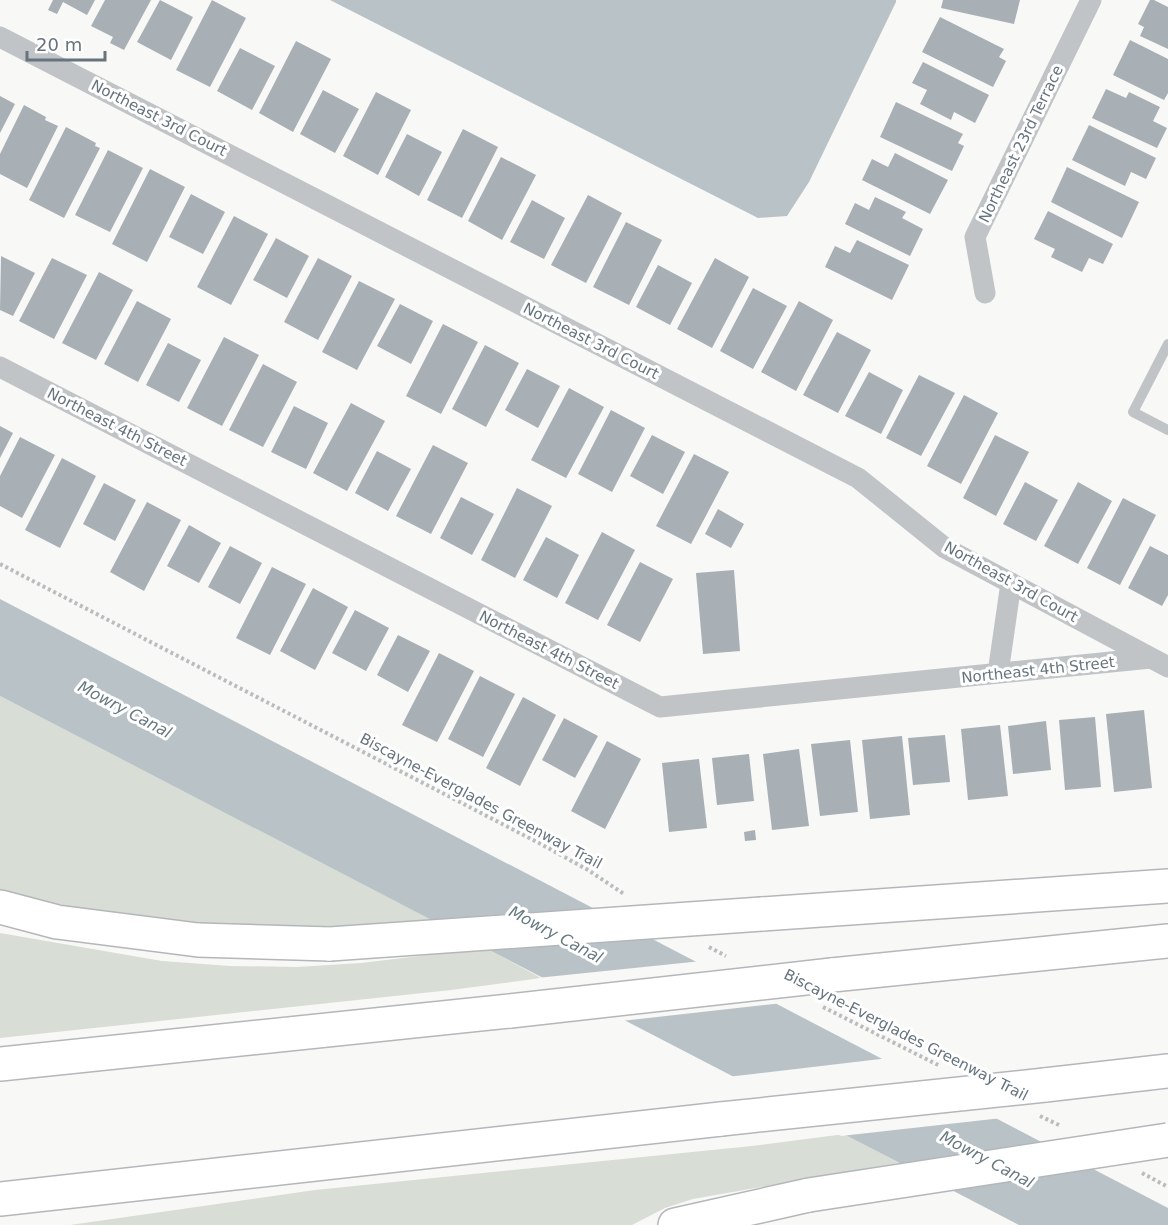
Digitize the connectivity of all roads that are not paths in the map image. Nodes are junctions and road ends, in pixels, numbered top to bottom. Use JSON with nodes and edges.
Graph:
{"nodes":[{"id":1,"x":1080,"y":0,"type":"edge"},
{"id":2,"x":1091,"y":0,"type":"edge"},
{"id":3,"x":1080,"y":23,"type":"junction"},
{"id":4,"x":0,"y":37,"type":"edge"},
{"id":5,"x":985,"y":293,"type":"dead end"},
{"id":6,"x":1168,"y":344,"type":"edge"},
{"id":7,"x":0,"y":367,"type":"edge"},
{"id":8,"x":1168,"y":430,"type":"edge"},
{"id":9,"x":1011,"y":583,"type":"junction"},
{"id":10,"x":1160,"y":663,"type":"edge"},
{"id":11,"x":998,"y":673,"type":"junction"},
{"id":12,"x":1168,"y":886,"type":"edge"},
{"id":13,"x":0,"y":907,"type":"edge"},
{"id":14,"x":1168,"y":941,"type":"edge"},
{"id":15,"x":0,"y":1064,"type":"edge"},
{"id":16,"x":1168,"y":1071,"type":"edge"},
{"id":17,"x":1168,"y":1140,"type":"edge"},
{"id":18,"x":0,"y":1199,"type":"edge"},
{"id":19,"x":675,"y":1225,"type":"edge"}],
"edges":[{"from":1,"to":3,"type":"street"},
{"from":2,"to":3,"type":"street","name":"Northeast 23rd Terrace"},
{"from":3,"to":5,"type":"street","name":"Northeast 23rd Terrace"},
{"from":4,"to":9,"type":"street","name":"Northeast 3rd Court"},
{"from":6,"to":8,"type":"lane"},
{"from":7,"to":11,"type":"street","name":"Northeast 4th Street"},
{"from":9,"to":10,"type":"street","name":"Northeast 3rd Court"},
{"from":9,"to":11,"type":"street"},
{"from":10,"to":11,"type":"street","name":"Northeast 4th Street"},
{"from":12,"to":13,"type":"highway","bridge":true},
{"from":14,"to":15,"type":"highway","bridge":true},
{"from":16,"to":18,"type":"highway","bridge":true},
{"from":17,"to":19,"type":"highway","bridge":true}]}
